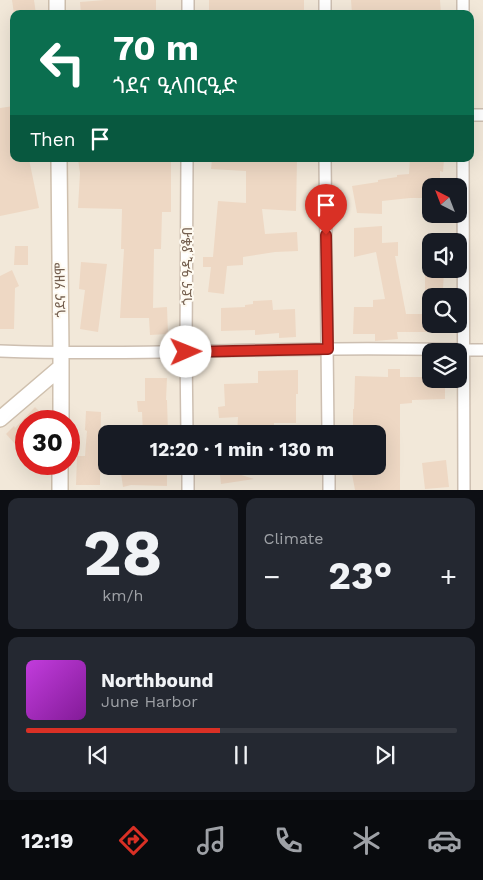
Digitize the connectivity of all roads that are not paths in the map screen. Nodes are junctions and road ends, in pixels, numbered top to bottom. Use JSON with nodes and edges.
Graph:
{"nodes":[{"id":1,"x":59,"y":162,"type":"edge"},
{"id":2,"x":187,"y":162,"type":"edge"},
{"id":3,"x":325,"y":162,"type":"edge"},
{"id":4,"x":463,"y":162,"type":"edge"},
{"id":5,"x":464,"y":343,"type":"edge"},
{"id":6,"x":328,"y":349,"type":"junction"},
{"id":7,"x":422,"y":350,"type":"edge"},
{"id":8,"x":467,"y":350,"type":"edge"},
{"id":9,"x":483,"y":350,"type":"edge"},
{"id":10,"x":0,"y":351,"type":"edge"},
{"id":11,"x":186,"y":352,"type":"junction"},
{"id":12,"x":61,"y":360,"type":"junction"},
{"id":13,"x":464,"y":388,"type":"edge"},
{"id":14,"x":61,"y":410,"type":"edge"},
{"id":15,"x":0,"y":420,"type":"edge"},
{"id":16,"x":188,"y":425,"type":"edge"},
{"id":17,"x":328,"y":425,"type":"edge"},
{"id":18,"x":60,"y":475,"type":"edge"},
{"id":19,"x":188,"y":475,"type":"edge"},
{"id":20,"x":329,"y":475,"type":"edge"},
{"id":21,"x":60,"y":490,"type":"edge"},
{"id":22,"x":188,"y":490,"type":"edge"},
{"id":23,"x":329,"y":490,"type":"edge"},
{"id":24,"x":464,"y":490,"type":"edge"}],
"edges":[{"from":1,"to":12,"type":"street","name":"ጎደና ሃዘሞ"},
{"from":2,"to":11,"type":"street","name":"ጎደና ዓዲ ያቆብ"},
{"from":3,"to":6,"type":"street"},
{"from":4,"to":5,"type":"street"},
{"from":6,"to":7,"type":"street"},
{"from":6,"to":11,"type":"street"},
{"from":6,"to":17,"type":"street"},
{"from":8,"to":9,"type":"street"},
{"from":10,"to":12,"type":"street"},
{"from":11,"to":12,"type":"street"},
{"from":11,"to":16,"type":"street","name":"ጎደና ዓዲ ያቆብ"},
{"from":12,"to":14,"type":"street","name":"ጎደና ሃዘሞ"},
{"from":12,"to":15,"type":"street"},
{"from":13,"to":24,"type":"street"},
{"from":18,"to":21,"type":"street"},
{"from":19,"to":22,"type":"street"},
{"from":20,"to":23,"type":"street"}]}
